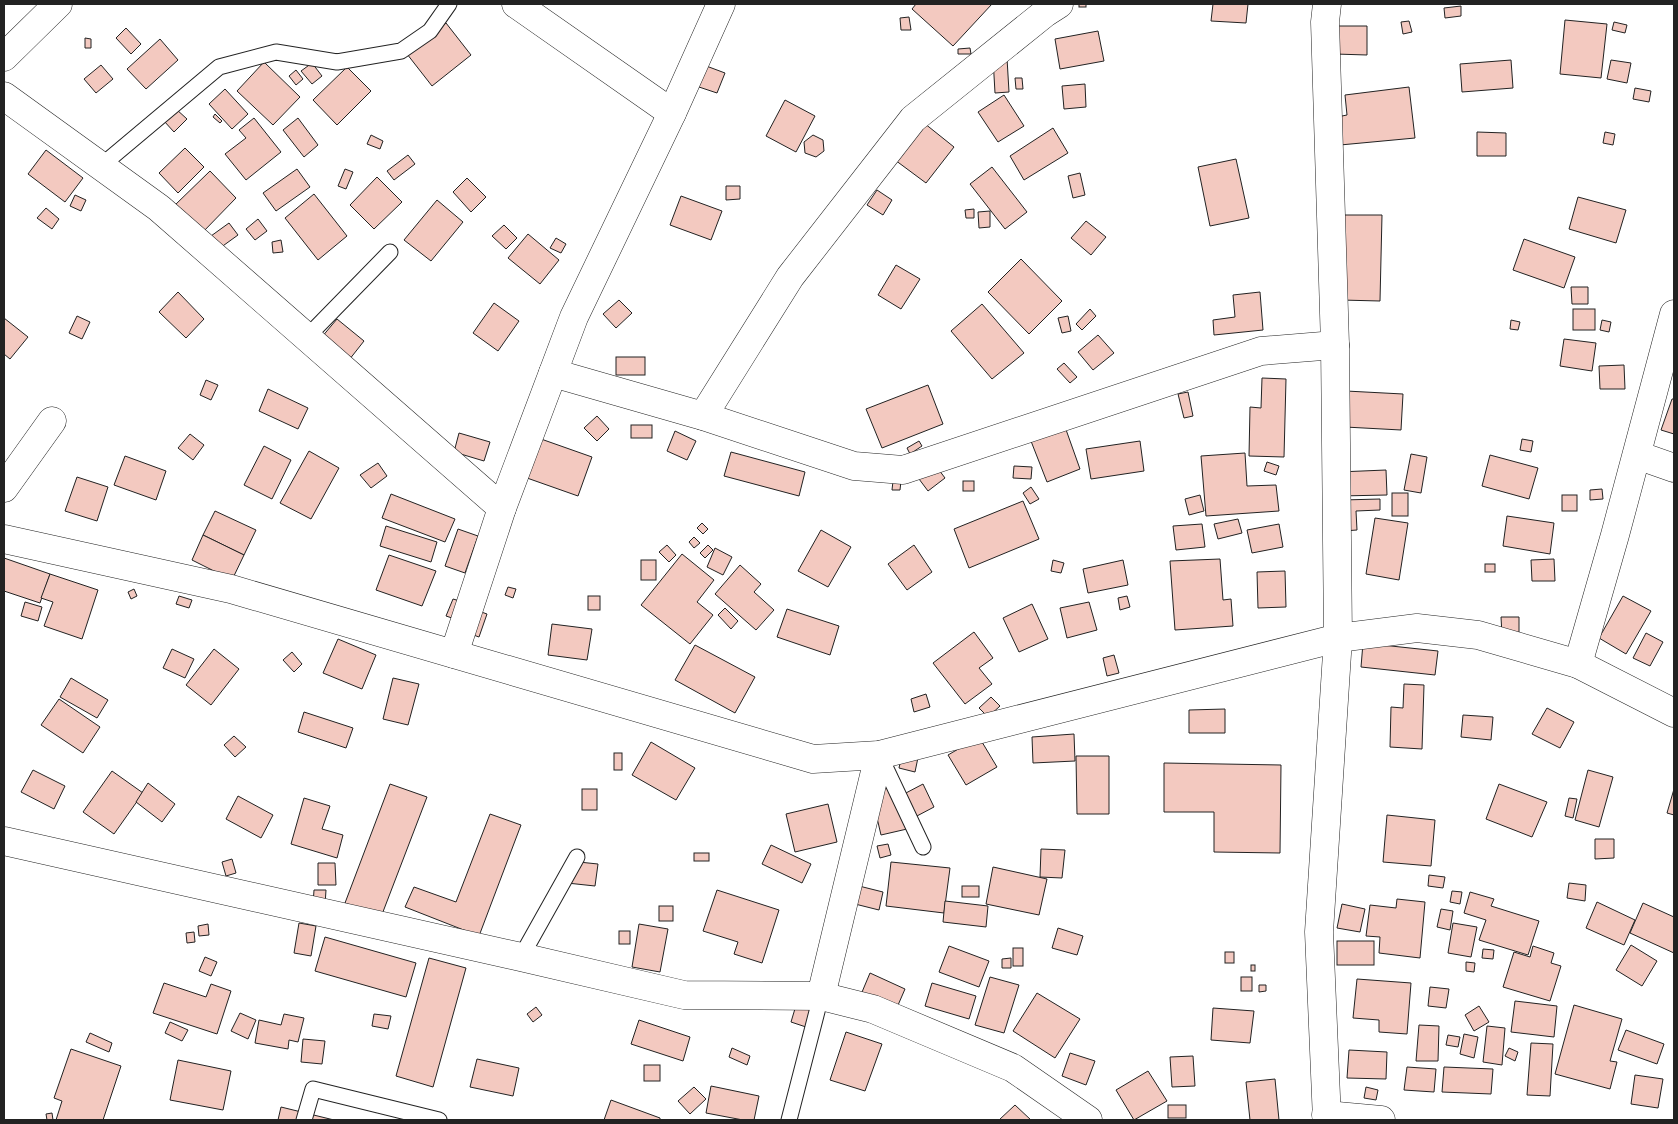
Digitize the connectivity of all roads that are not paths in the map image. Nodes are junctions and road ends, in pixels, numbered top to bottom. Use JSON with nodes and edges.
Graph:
{"nodes":[{"id":1,"x":58,"y":4,"type":"edge"},
{"id":2,"x":449,"y":4,"type":"edge"},
{"id":3,"x":516,"y":4,"type":"edge"},
{"id":4,"x":720,"y":4,"type":"edge"},
{"id":5,"x":1059,"y":4,"type":"edge"},
{"id":6,"x":1327,"y":4,"type":"edge"},
{"id":7,"x":4,"y":57,"type":"edge"},
{"id":8,"x":4,"y":96,"type":"edge"},
{"id":9,"x":672,"y":113,"type":"junction"},
{"id":10,"x":101,"y":166,"type":"junction"},
{"id":11,"x":390,"y":252,"type":"dead end"},
{"id":12,"x":1674,"y":314,"type":"edge"},
{"id":13,"x":307,"y":337,"type":"junction"},
{"id":14,"x":1335,"y":345,"type":"junction"},
{"id":15,"x":553,"y":373,"type":"junction"},
{"id":16,"x":704,"y":416,"type":"junction"},
{"id":17,"x":52,"y":421,"type":"dead end"},
{"id":18,"x":1637,"y":455,"type":"junction"},
{"id":19,"x":1674,"y":468,"type":"edge"},
{"id":20,"x":4,"y":488,"type":"edge"},
{"id":21,"x":502,"y":508,"type":"junction"},
{"id":22,"x":4,"y":539,"type":"edge"},
{"id":23,"x":1338,"y":638,"type":"junction"},
{"id":24,"x":454,"y":654,"type":"junction"},
{"id":25,"x":1578,"y":664,"type":"junction"},
{"id":26,"x":1674,"y":712,"type":"edge"},
{"id":27,"x":879,"y":755,"type":"junction"},
{"id":28,"x":4,"y":841,"type":"edge"},
{"id":29,"x":923,"y":847,"type":"dead end"},
{"id":30,"x":577,"y":857,"type":"dead end"},
{"id":31,"x":522,"y":957,"type":"junction"},
{"id":32,"x":821,"y":996,"type":"junction"},
{"id":33,"x":1326,"y":1118,"type":"edge"},
{"id":34,"x":304,"y":1120,"type":"edge"},
{"id":35,"x":439,"y":1120,"type":"edge"},
{"id":36,"x":789,"y":1120,"type":"edge"},
{"id":37,"x":1088,"y":1120,"type":"edge"},
{"id":38,"x":1381,"y":1120,"type":"edge"}],
"edges":[{"from":1,"to":7,"type":"street"},
{"from":2,"to":10,"type":"lane"},
{"from":3,"to":9,"type":"street"},
{"from":4,"to":9,"type":"street"},
{"from":5,"to":16,"type":"street"},
{"from":6,"to":14,"type":"street"},
{"from":8,"to":10,"type":"street"},
{"from":9,"to":15,"type":"street"},
{"from":10,"to":13,"type":"street"},
{"from":11,"to":13,"type":"lane"},
{"from":12,"to":18,"type":"street"},
{"from":13,"to":21,"type":"street"},
{"from":14,"to":16,"type":"street"},
{"from":14,"to":23,"type":"street"},
{"from":15,"to":16,"type":"street"},
{"from":15,"to":21,"type":"street"},
{"from":17,"to":20,"type":"street"},
{"from":18,"to":19,"type":"street"},
{"from":18,"to":25,"type":"street"},
{"from":21,"to":24,"type":"street"},
{"from":22,"to":24,"type":"street"},
{"from":23,"to":25,"type":"street"},
{"from":23,"to":27,"type":"street"},
{"from":23,"to":33,"type":"street"},
{"from":24,"to":27,"type":"street"},
{"from":25,"to":26,"type":"street"},
{"from":27,"to":29,"type":"lane"},
{"from":27,"to":32,"type":"street"},
{"from":28,"to":31,"type":"street"},
{"from":30,"to":31,"type":"lane"},
{"from":31,"to":32,"type":"street"},
{"from":32,"to":36,"type":"lane"},
{"from":32,"to":37,"type":"street"},
{"from":33,"to":38,"type":"street"},
{"from":34,"to":35,"type":"lane"}]}
